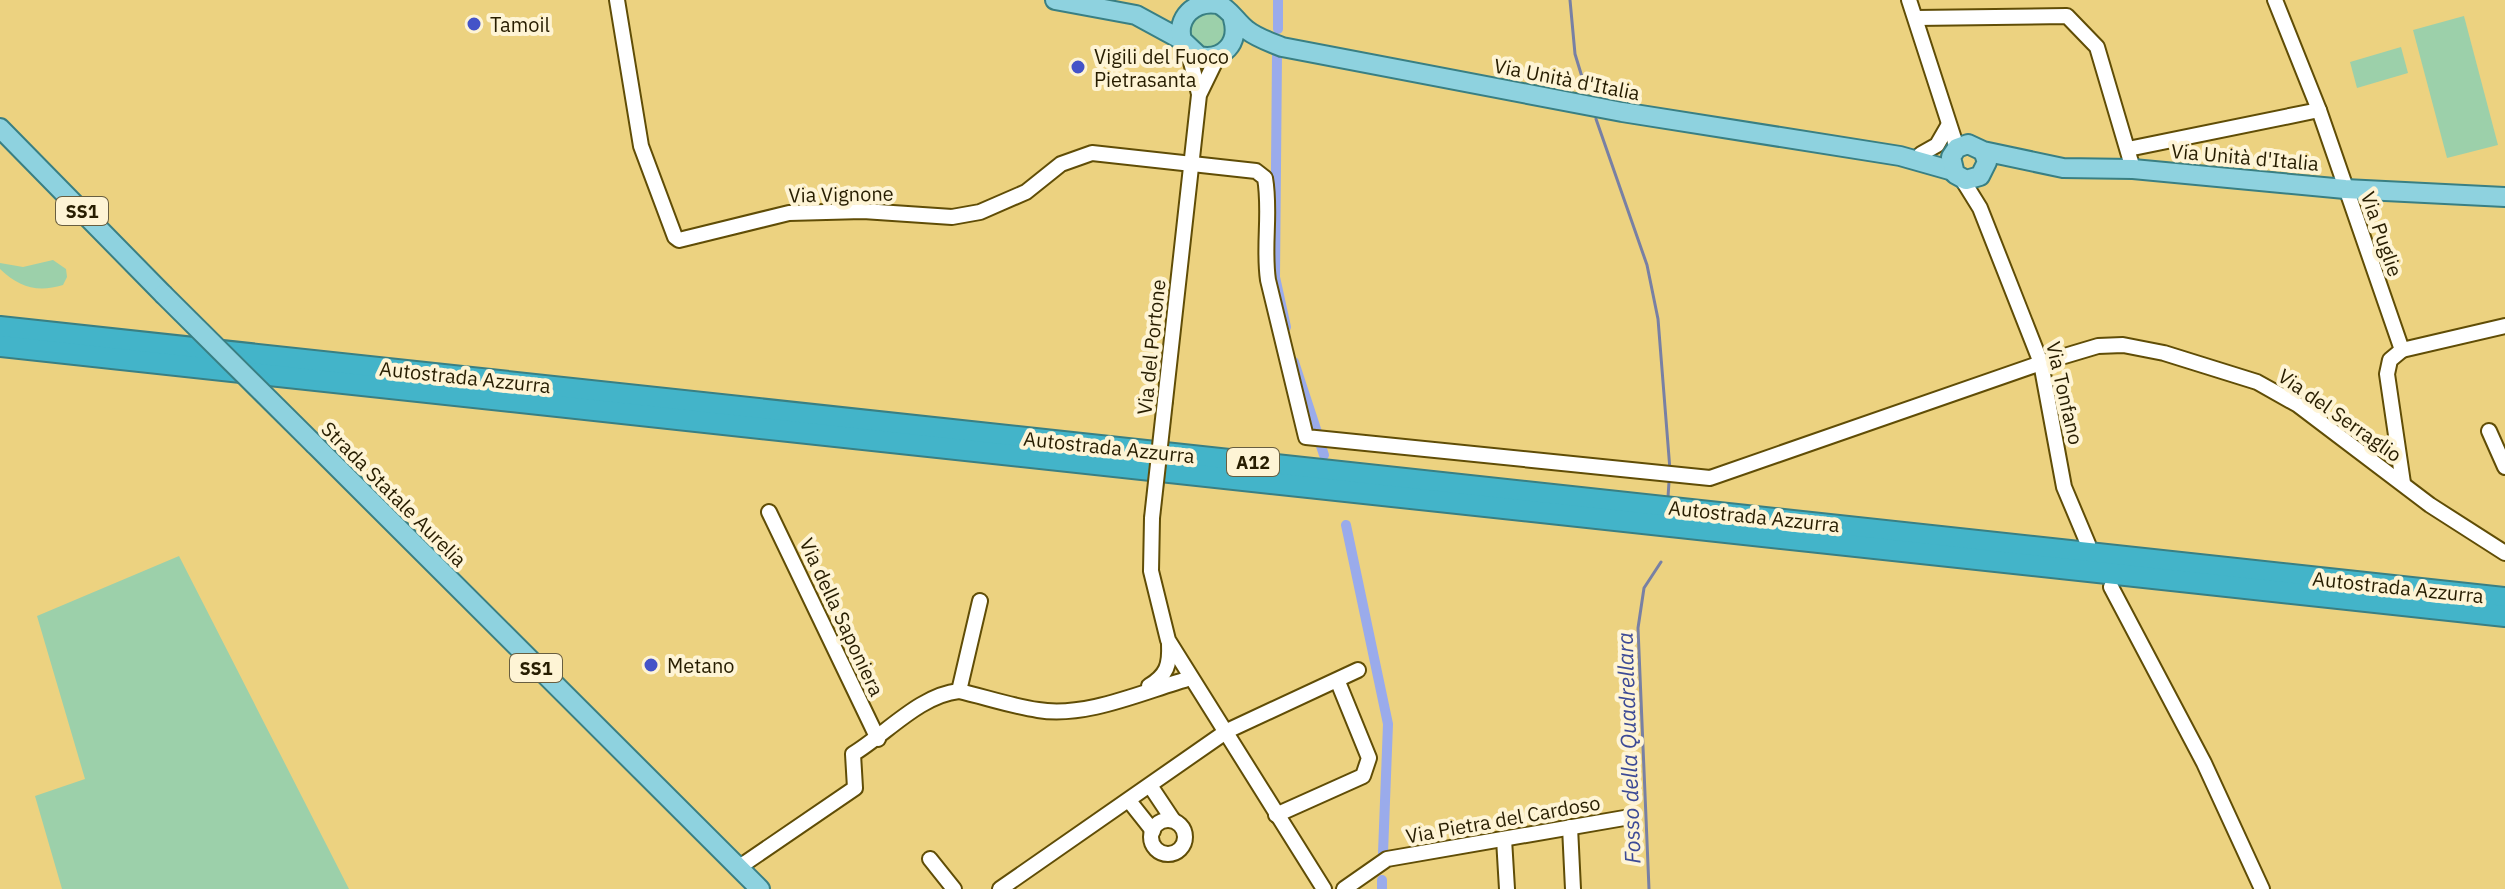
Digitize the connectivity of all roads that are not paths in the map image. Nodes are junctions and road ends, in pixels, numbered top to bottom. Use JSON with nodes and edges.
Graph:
{"nodes":[{"id":1,"x":617,"y":0,"type":"edge"},
{"id":2,"x":1055,"y":0,"type":"edge"},
{"id":3,"x":1909,"y":0,"type":"edge"},
{"id":4,"x":2275,"y":0,"type":"edge"},
{"id":5,"x":1189,"y":9,"type":"junction"},
{"id":6,"x":1136,"y":15,"type":"junction"},
{"id":7,"x":1916,"y":18,"type":"junction"},
{"id":8,"x":1233,"y":19,"type":"junction"},
{"id":9,"x":1185,"y":45,"type":"junction"},
{"id":10,"x":1282,"y":47,"type":"junction"},
{"id":11,"x":1220,"y":54,"type":"junction"},
{"id":12,"x":1199,"y":95,"type":"junction"},
{"id":13,"x":2319,"y":110,"type":"junction"},
{"id":14,"x":1948,"y":119,"type":"junction"},
{"id":15,"x":0,"y":128,"type":"edge"},
{"id":16,"x":2128,"y":149,"type":"junction"},
{"id":17,"x":1921,"y":154,"type":"junction"},
{"id":18,"x":1900,"y":156,"type":"junction"},
{"id":19,"x":1968,"y":161,"type":"junction"},
{"id":20,"x":1192,"y":164,"type":"junction"},
{"id":21,"x":2133,"y":169,"type":"junction"},
{"id":22,"x":2345,"y":189,"type":"junction"},
{"id":23,"x":2505,"y":197,"type":"edge"},
{"id":24,"x":2505,"y":326,"type":"edge"},
{"id":25,"x":0,"y":327,"type":"edge"},
{"id":26,"x":0,"y":346,"type":"edge"},
{"id":27,"x":2402,"y":350,"type":"junction"},
{"id":28,"x":2041,"y":363,"type":"junction"},
{"id":29,"x":2489,"y":431,"type":"dead end"},
{"id":30,"x":2505,"y":467,"type":"edge"},
{"id":31,"x":2403,"y":483,"type":"junction"},
{"id":32,"x":769,"y":512,"type":"dead end"},
{"id":33,"x":2088,"y":544,"type":"dead end"},
{"id":34,"x":2505,"y":553,"type":"edge"},
{"id":35,"x":2111,"y":587,"type":"dead end"},
{"id":36,"x":2505,"y":598,"type":"edge"},
{"id":37,"x":980,"y":601,"type":"dead end"},
{"id":38,"x":2505,"y":616,"type":"edge"},
{"id":39,"x":1168,"y":640,"type":"junction"},
{"id":40,"x":1358,"y":670,"type":"dead end"},
{"id":41,"x":1191,"y":678,"type":"junction"},
{"id":42,"x":1338,"y":682,"type":"junction"},
{"id":43,"x":959,"y":691,"type":"junction"},
{"id":44,"x":1135,"y":694,"type":"junction"},
{"id":45,"x":1227,"y":731,"type":"junction"},
{"id":46,"x":878,"y":739,"type":"junction"},
{"id":47,"x":1151,"y":787,"type":"junction"},
{"id":48,"x":1130,"y":802,"type":"junction"},
{"id":49,"x":1276,"y":815,"type":"junction"},
{"id":50,"x":1630,"y":817,"type":"dead end"},
{"id":51,"x":1173,"y":820,"type":"junction"},
{"id":52,"x":1570,"y":827,"type":"junction"},
{"id":53,"x":1153,"y":831,"type":"junction"},
{"id":54,"x":1504,"y":839,"type":"junction"},
{"id":55,"x":930,"y":859,"type":"dead end"},
{"id":56,"x":738,"y":868,"type":"junction"},
{"id":57,"x":760,"y":889,"type":"edge"},
{"id":58,"x":954,"y":889,"type":"edge"},
{"id":59,"x":1000,"y":889,"type":"edge"},
{"id":60,"x":1324,"y":889,"type":"edge"},
{"id":61,"x":1344,"y":889,"type":"edge"},
{"id":62,"x":1507,"y":889,"type":"edge"},
{"id":63,"x":1573,"y":889,"type":"edge"},
{"id":64,"x":2262,"y":889,"type":"edge"}],
"edges":[{"from":1,"to":20,"type":"street","name":"Via Vignone"},
{"from":2,"to":6,"type":"main road"},
{"from":3,"to":7,"type":"street"},
{"from":4,"to":13,"type":"street","name":"Via Puglie"},
{"from":5,"to":6,"type":"main road"},
{"from":5,"to":8,"type":"main road"},
{"from":5,"to":9,"type":"main road"},
{"from":6,"to":9,"type":"main road"},
{"from":7,"to":14,"type":"street"},
{"from":7,"to":16,"type":"street"},
{"from":8,"to":10,"type":"main road","name":"Via Unità d'Italia"},
{"from":8,"to":11,"type":"main road"},
{"from":9,"to":11,"type":"main road"},
{"from":9,"to":12,"type":"street"},
{"from":10,"to":11,"type":"main road"},
{"from":10,"to":18,"type":"main road","name":"Via Unità d'Italia"},
{"from":11,"to":12,"type":"street","name":"Via del Portone"},
{"from":12,"to":20,"type":"street","name":"Via del Portone"},
{"from":13,"to":16,"type":"street"},
{"from":13,"to":22,"type":"street","name":"Via Puglie"},
{"from":14,"to":17,"type":"street"},
{"from":14,"to":19,"type":"street","name":"Via Tonfano"},
{"from":15,"to":56,"type":"main road","name":"Strada Statale Aurelia","number":"SS1","bridge":true},
{"from":16,"to":21,"type":"street"},
{"from":17,"to":18,"type":"main road"},
{"from":17,"to":19,"type":"main road"},
{"from":18,"to":19,"type":"main road"},
{"from":19,"to":21,"type":"main road","name":"Via Unità d'Italia"},
{"from":19,"to":28,"type":"street","name":"Via Tonfano"},
{"from":20,"to":28,"type":"street","name":"Via del Serraglio"},
{"from":20,"to":39,"type":"street","name":"Via del Portone","bridge":true},
{"from":21,"to":22,"type":"main road","name":"Via Unità d'Italia"},
{"from":22,"to":23,"type":"main road","name":"Via Unità d'Italia"},
{"from":22,"to":27,"type":"street","name":"Via Puglie"},
{"from":24,"to":27,"type":"street"},
{"from":25,"to":36,"type":"highway","name":"Autostrada Azzurra","number":"A12"},
{"from":26,"to":38,"type":"highway","name":"Autostrada Azzurra","number":"A12"},
{"from":27,"to":31,"type":"street"},
{"from":28,"to":31,"type":"street","name":"Via del Serraglio"},
{"from":28,"to":33,"type":"street","name":"Via Tonfano"},
{"from":29,"to":30,"type":"street"},
{"from":31,"to":34,"type":"street","name":"Via del Serraglio"},
{"from":32,"to":46,"type":"street","name":"Via della Saponiera"},
{"from":35,"to":64,"type":"street"},
{"from":37,"to":43,"type":"street"},
{"from":39,"to":41,"type":"street","name":"Via del Portone"},
{"from":39,"to":44,"type":"street"},
{"from":40,"to":42,"type":"street"},
{"from":41,"to":44,"type":"street"},
{"from":41,"to":45,"type":"street","name":"Via del Portone"},
{"from":42,"to":45,"type":"street"},
{"from":42,"to":49,"type":"street"},
{"from":43,"to":44,"type":"street"},
{"from":43,"to":46,"type":"street"},
{"from":45,"to":47,"type":"street"},
{"from":45,"to":49,"type":"street","name":"Via del Portone"},
{"from":46,"to":56,"type":"street"},
{"from":47,"to":48,"type":"street"},
{"from":47,"to":51,"type":"street"},
{"from":48,"to":53,"type":"street"},
{"from":48,"to":59,"type":"street"},
{"from":49,"to":60,"type":"street","name":"Via del Portone"},
{"from":50,"to":52,"type":"street","name":"Via Pietra del Cardoso"},
{"from":51,"to":53,"type":"street"},
{"from":51,"to":53,"type":"street"},
{"from":52,"to":54,"type":"street","name":"Via Pietra del Cardoso"},
{"from":52,"to":63,"type":"street"},
{"from":54,"to":61,"type":"street","name":"Via Pietra del Cardoso"},
{"from":54,"to":62,"type":"street"},
{"from":55,"to":58,"type":"street"},
{"from":56,"to":57,"type":"main road","name":"Strada Statale Aurelia","number":"SS1"}]}
